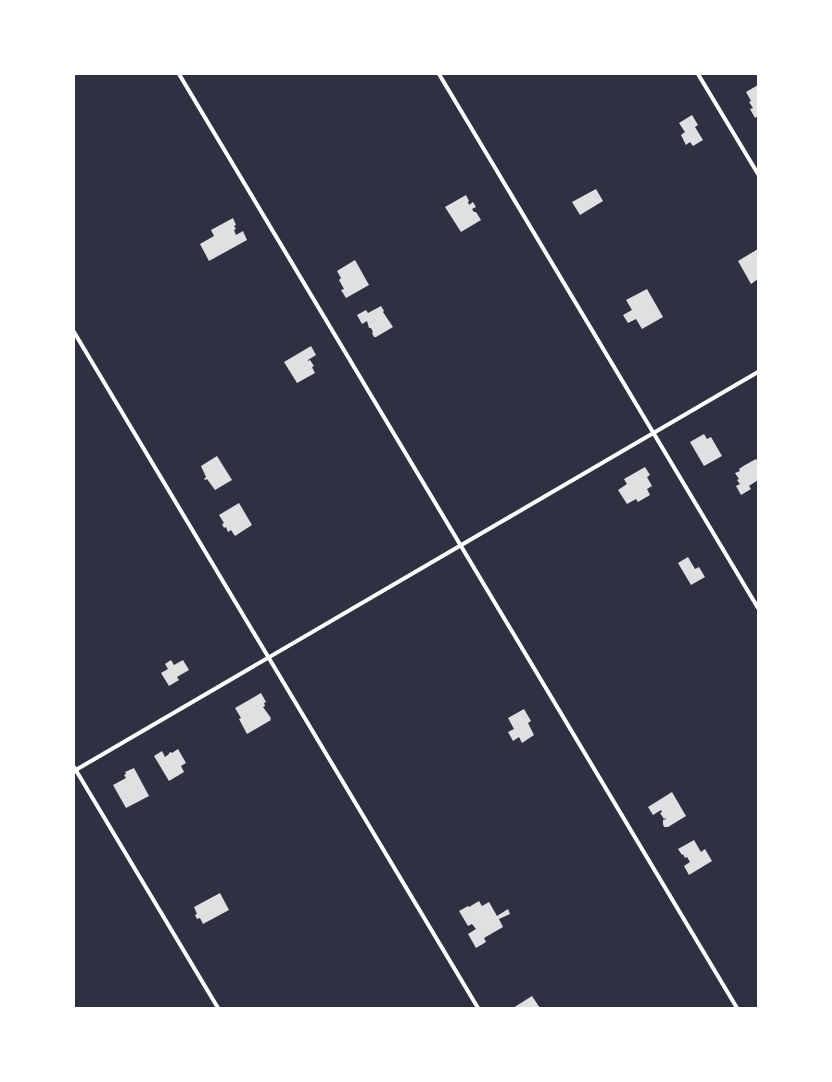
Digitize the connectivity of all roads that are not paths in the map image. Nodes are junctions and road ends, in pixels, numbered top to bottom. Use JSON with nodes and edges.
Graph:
{"nodes":[{"id":1,"x":180,"y":74,"type":"edge"},
{"id":2,"x":439,"y":74,"type":"edge"},
{"id":3,"x":698,"y":74,"type":"edge"},
{"id":4,"x":758,"y":174,"type":"edge"},
{"id":5,"x":74,"y":332,"type":"edge"},
{"id":6,"x":758,"y":372,"type":"edge"},
{"id":7,"x":653,"y":433,"type":"junction"},
{"id":8,"x":461,"y":545,"type":"junction"},
{"id":9,"x":758,"y":608,"type":"edge"},
{"id":10,"x":268,"y":658,"type":"junction"},
{"id":11,"x":75,"y":769,"type":"edge"},
{"id":12,"x":218,"y":1008,"type":"edge"},
{"id":13,"x":478,"y":1008,"type":"edge"},
{"id":14,"x":737,"y":1008,"type":"edge"}],
"edges":[{"from":1,"to":8,"type":"street"},
{"from":2,"to":7,"type":"street"},
{"from":3,"to":4,"type":"street"},
{"from":5,"to":10,"type":"street"},
{"from":6,"to":7,"type":"street"},
{"from":7,"to":8,"type":"street"},
{"from":7,"to":9,"type":"street"},
{"from":8,"to":10,"type":"street"},
{"from":8,"to":14,"type":"street"},
{"from":10,"to":11,"type":"street"},
{"from":10,"to":13,"type":"street"},
{"from":11,"to":12,"type":"street"}]}
